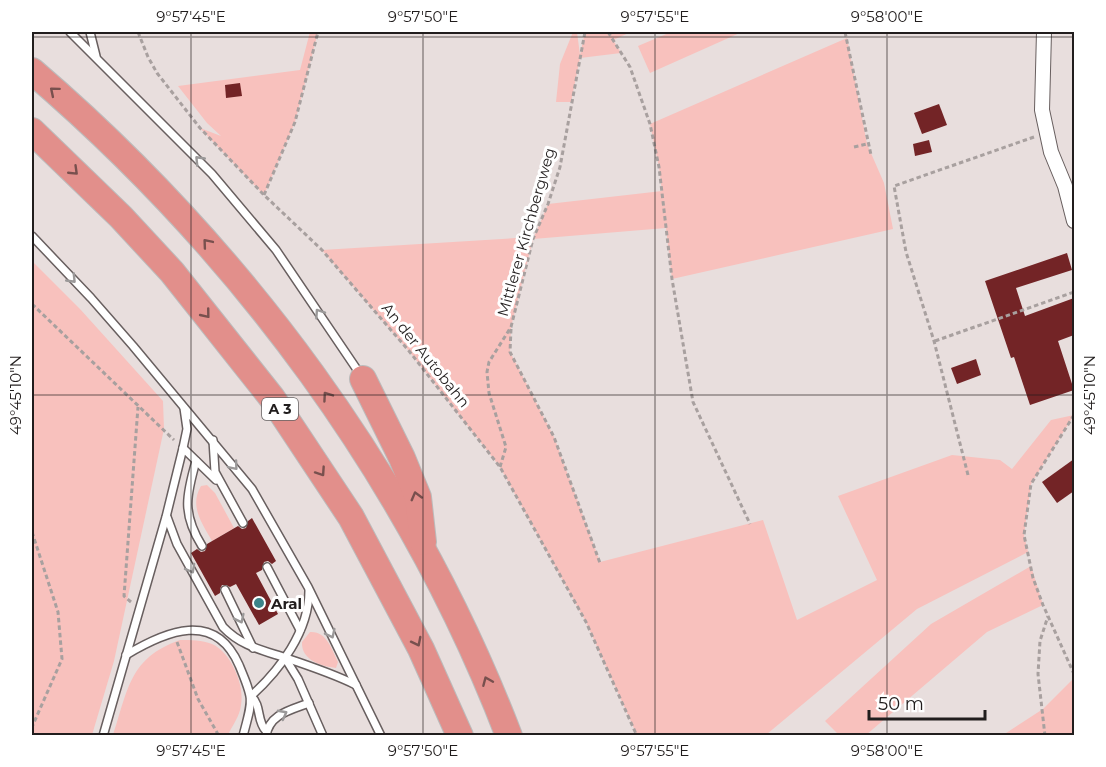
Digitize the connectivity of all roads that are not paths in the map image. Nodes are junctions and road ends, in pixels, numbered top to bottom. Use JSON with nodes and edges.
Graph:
{"nodes":[{"id":1,"x":70,"y":32,"type":"edge"},
{"id":2,"x":90,"y":32,"type":"edge"},
{"id":3,"x":1044,"y":32,"type":"edge"},
{"id":4,"x":96,"y":56,"type":"junction"},
{"id":5,"x":32,"y":71,"type":"edge"},
{"id":6,"x":32,"y":131,"type":"edge"},
{"id":7,"x":1074,"y":221,"type":"edge"},
{"id":8,"x":32,"y":236,"type":"edge"},
{"id":9,"x":363,"y":379,"type":"joint"},
{"id":10,"x":183,"y":404,"type":"junction"},
{"id":11,"x":213,"y":440,"type":"junction"},
{"id":12,"x":183,"y":448,"type":"junction"},
{"id":13,"x":196,"y":461,"type":"junction"},
{"id":14,"x":220,"y":483,"type":"junction"},
{"id":15,"x":166,"y":516,"type":"junction"},
{"id":16,"x":243,"y":524,"type":"dead end"},
{"id":17,"x":202,"y":546,"type":"dead end"},
{"id":18,"x":425,"y":554,"type":"junction"},
{"id":19,"x":267,"y":567,"type":"dead end"},
{"id":20,"x":309,"y":587,"type":"junction"},
{"id":21,"x":225,"y":590,"type":"dead end"},
{"id":22,"x":224,"y":627,"type":"junction"},
{"id":23,"x":300,"y":630,"type":"junction"},
{"id":24,"x":216,"y":637,"type":"junction"},
{"id":25,"x":253,"y":648,"type":"junction"},
{"id":26,"x":126,"y":655,"type":"junction"},
{"id":27,"x":285,"y":658,"type":"junction"},
{"id":28,"x":356,"y":685,"type":"junction"},
{"id":29,"x":251,"y":696,"type":"junction"},
{"id":30,"x":309,"y":703,"type":"junction"},
{"id":31,"x":266,"y":733,"type":"edge"},
{"id":32,"x":103,"y":735,"type":"edge"},
{"id":33,"x":243,"y":735,"type":"edge"},
{"id":34,"x":323,"y":735,"type":"edge"},
{"id":35,"x":381,"y":735,"type":"edge"},
{"id":36,"x":460,"y":735,"type":"edge"},
{"id":37,"x":509,"y":735,"type":"edge"}],
"edges":[{"from":1,"to":4,"type":"lane"},
{"from":2,"to":4,"type":"lane"},
{"from":3,"to":7,"type":"street"},
{"from":9,"to":4,"type":"lane","one_way":true},
{"from":18,"to":5,"type":"highway","one_way":true},
{"from":6,"to":36,"type":"highway","number":"A 3","one_way":true},
{"from":8,"to":10,"type":"lane","one_way":true},
{"from":18,"to":9,"type":"highway","one_way":true},
{"from":10,"to":11,"type":"lane"},
{"from":10,"to":12,"type":"lane"},
{"from":11,"to":14,"type":"lane"},
{"from":11,"to":20,"type":"lane","one_way":true},
{"from":12,"to":13,"type":"lane"},
{"from":12,"to":15,"type":"lane"},
{"from":13,"to":14,"type":"lane"},
{"from":13,"to":17,"type":"lane"},
{"from":14,"to":16,"type":"lane"},
{"from":15,"to":22,"type":"lane","one_way":true},
{"from":15,"to":26,"type":"lane"},
{"from":37,"to":18,"type":"highway","one_way":true},
{"from":19,"to":23,"type":"lane"},
{"from":20,"to":23,"type":"lane"},
{"from":20,"to":28,"type":"lane","one_way":true},
{"from":21,"to":25,"type":"lane","one_way":true},
{"from":22,"to":24,"type":"lane"},
{"from":22,"to":25,"type":"lane"},
{"from":23,"to":27,"type":"lane"},
{"from":24,"to":26,"type":"lane"},
{"from":24,"to":29,"type":"lane"},
{"from":25,"to":27,"type":"lane"},
{"from":26,"to":32,"type":"lane"},
{"from":27,"to":28,"type":"lane"},
{"from":27,"to":29,"type":"lane"},
{"from":27,"to":30,"type":"lane"},
{"from":28,"to":35,"type":"lane"},
{"from":29,"to":31,"type":"lane"},
{"from":29,"to":33,"type":"lane"},
{"from":31,"to":30,"type":"lane","one_way":true},
{"from":30,"to":34,"type":"lane"}]}
